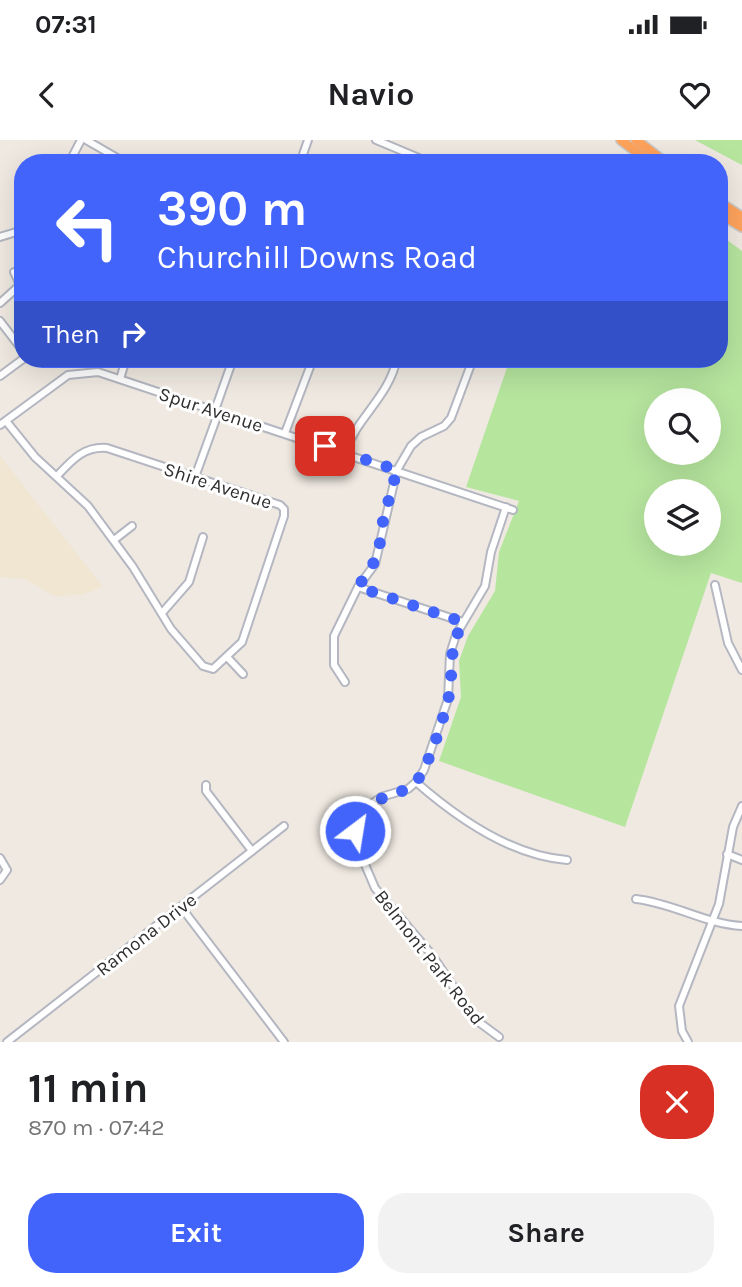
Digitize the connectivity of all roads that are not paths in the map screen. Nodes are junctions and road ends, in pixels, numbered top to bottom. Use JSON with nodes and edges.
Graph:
{"nodes":[{"id":1,"x":83,"y":140,"type":"edge"},
{"id":2,"x":376,"y":140,"type":"edge"},
{"id":3,"x":621,"y":140,"type":"edge"},
{"id":4,"x":636,"y":140,"type":"edge"},
{"id":5,"x":109,"y":154,"type":"edge"},
{"id":6,"x":409,"y":154,"type":"edge"},
{"id":7,"x":639,"y":154,"type":"edge"},
{"id":8,"x":654,"y":154,"type":"edge"},
{"id":9,"x":0,"y":321,"type":"edge"},
{"id":10,"x":14,"y":339,"type":"edge"},
{"id":11,"x":123,"y":368,"type":"edge"},
{"id":12,"x":230,"y":368,"type":"edge"},
{"id":13,"x":310,"y":368,"type":"edge"},
{"id":14,"x":394,"y":368,"type":"edge"},
{"id":15,"x":470,"y":368,"type":"edge"},
{"id":16,"x":120,"y":379,"type":"junction"},
{"id":17,"x":217,"y":411,"type":"junction"},
{"id":18,"x":3,"y":421,"type":"edge"},
{"id":19,"x":285,"y":433,"type":"junction"},
{"id":20,"x":345,"y":452,"type":"junction"},
{"id":21,"x":397,"y":470,"type":"junction"},
{"id":22,"x":57,"y":476,"type":"junction"},
{"id":23,"x":195,"y":477,"type":"junction"},
{"id":24,"x":132,"y":526,"type":"dead end"},
{"id":25,"x":203,"y":537,"type":"dead end"},
{"id":26,"x":114,"y":540,"type":"junction"},
{"id":27,"x":715,"y":585,"type":"dead end"},
{"id":28,"x":358,"y":587,"type":"junction"},
{"id":29,"x":162,"y":613,"type":"junction"},
{"id":30,"x":463,"y":622,"type":"junction"},
{"id":31,"x":228,"y":657,"type":"junction"},
{"id":32,"x":742,"y":670,"type":"edge"},
{"id":33,"x":243,"y":674,"type":"dead end"},
{"id":34,"x":345,"y":682,"type":"dead end"},
{"id":35,"x":416,"y":782,"type":"junction"},
{"id":36,"x":206,"y":785,"type":"dead end"},
{"id":37,"x":742,"y":806,"type":"edge"},
{"id":38,"x":284,"y":826,"type":"dead end"},
{"id":39,"x":252,"y":851,"type":"junction"},
{"id":40,"x":727,"y":854,"type":"junction"},
{"id":41,"x":0,"y":858,"type":"edge"},
{"id":42,"x":567,"y":860,"type":"dead end"},
{"id":43,"x":742,"y":860,"type":"edge"},
{"id":44,"x":0,"y":880,"type":"edge"},
{"id":45,"x":636,"y":899,"type":"dead end"},
{"id":46,"x":181,"y":907,"type":"junction"},
{"id":47,"x":712,"y":921,"type":"junction"},
{"id":48,"x":742,"y":926,"type":"edge"},
{"id":49,"x":499,"y":1037,"type":"dead end"},
{"id":50,"x":7,"y":1042,"type":"edge"},
{"id":51,"x":284,"y":1042,"type":"edge"},
{"id":52,"x":688,"y":1042,"type":"edge"}],
"edges":[{"from":1,"to":5,"type":"street"},
{"from":2,"to":6,"type":"street"},
{"from":3,"to":7,"type":"highway"},
{"from":4,"to":8,"type":"highway"},
{"from":9,"to":10,"type":"street"},
{"from":11,"to":16,"type":"street"},
{"from":12,"to":17,"type":"street"},
{"from":13,"to":19,"type":"street"},
{"from":14,"to":20,"type":"street"},
{"from":15,"to":21,"type":"street"},
{"from":16,"to":17,"type":"street","name":"Spur Avenue"},
{"from":16,"to":18,"type":"street","name":"Spur Avenue"},
{"from":17,"to":19,"type":"street","name":"Spur Avenue"},
{"from":17,"to":23,"type":"street"},
{"from":18,"to":22,"type":"street"},
{"from":19,"to":20,"type":"street","name":"Spur Avenue"},
{"from":20,"to":21,"type":"street","name":"Spur Avenue"},
{"from":21,"to":28,"type":"street"},
{"from":21,"to":30,"type":"street","name":"Spur Avenue"},
{"from":22,"to":23,"type":"street","name":"Shire Avenue"},
{"from":22,"to":26,"type":"street"},
{"from":23,"to":31,"type":"street","name":"Shire Avenue"},
{"from":24,"to":26,"type":"street"},
{"from":25,"to":29,"type":"street"},
{"from":26,"to":29,"type":"street"},
{"from":27,"to":32,"type":"street"},
{"from":28,"to":30,"type":"street"},
{"from":28,"to":34,"type":"street"},
{"from":29,"to":31,"type":"street"},
{"from":30,"to":35,"type":"street"},
{"from":31,"to":33,"type":"street"},
{"from":35,"to":42,"type":"street"},
{"from":35,"to":49,"type":"street","name":"Belmont Park Road"},
{"from":36,"to":39,"type":"street"},
{"from":37,"to":40,"type":"street"},
{"from":38,"to":39,"type":"street","name":"Ramona Drive"},
{"from":39,"to":46,"type":"street","name":"Ramona Drive"},
{"from":40,"to":43,"type":"street"},
{"from":40,"to":47,"type":"street"},
{"from":41,"to":44,"type":"street"},
{"from":45,"to":47,"type":"street"},
{"from":46,"to":50,"type":"street","name":"Ramona Drive"},
{"from":46,"to":51,"type":"street"},
{"from":47,"to":48,"type":"street"},
{"from":47,"to":52,"type":"street"}]}
